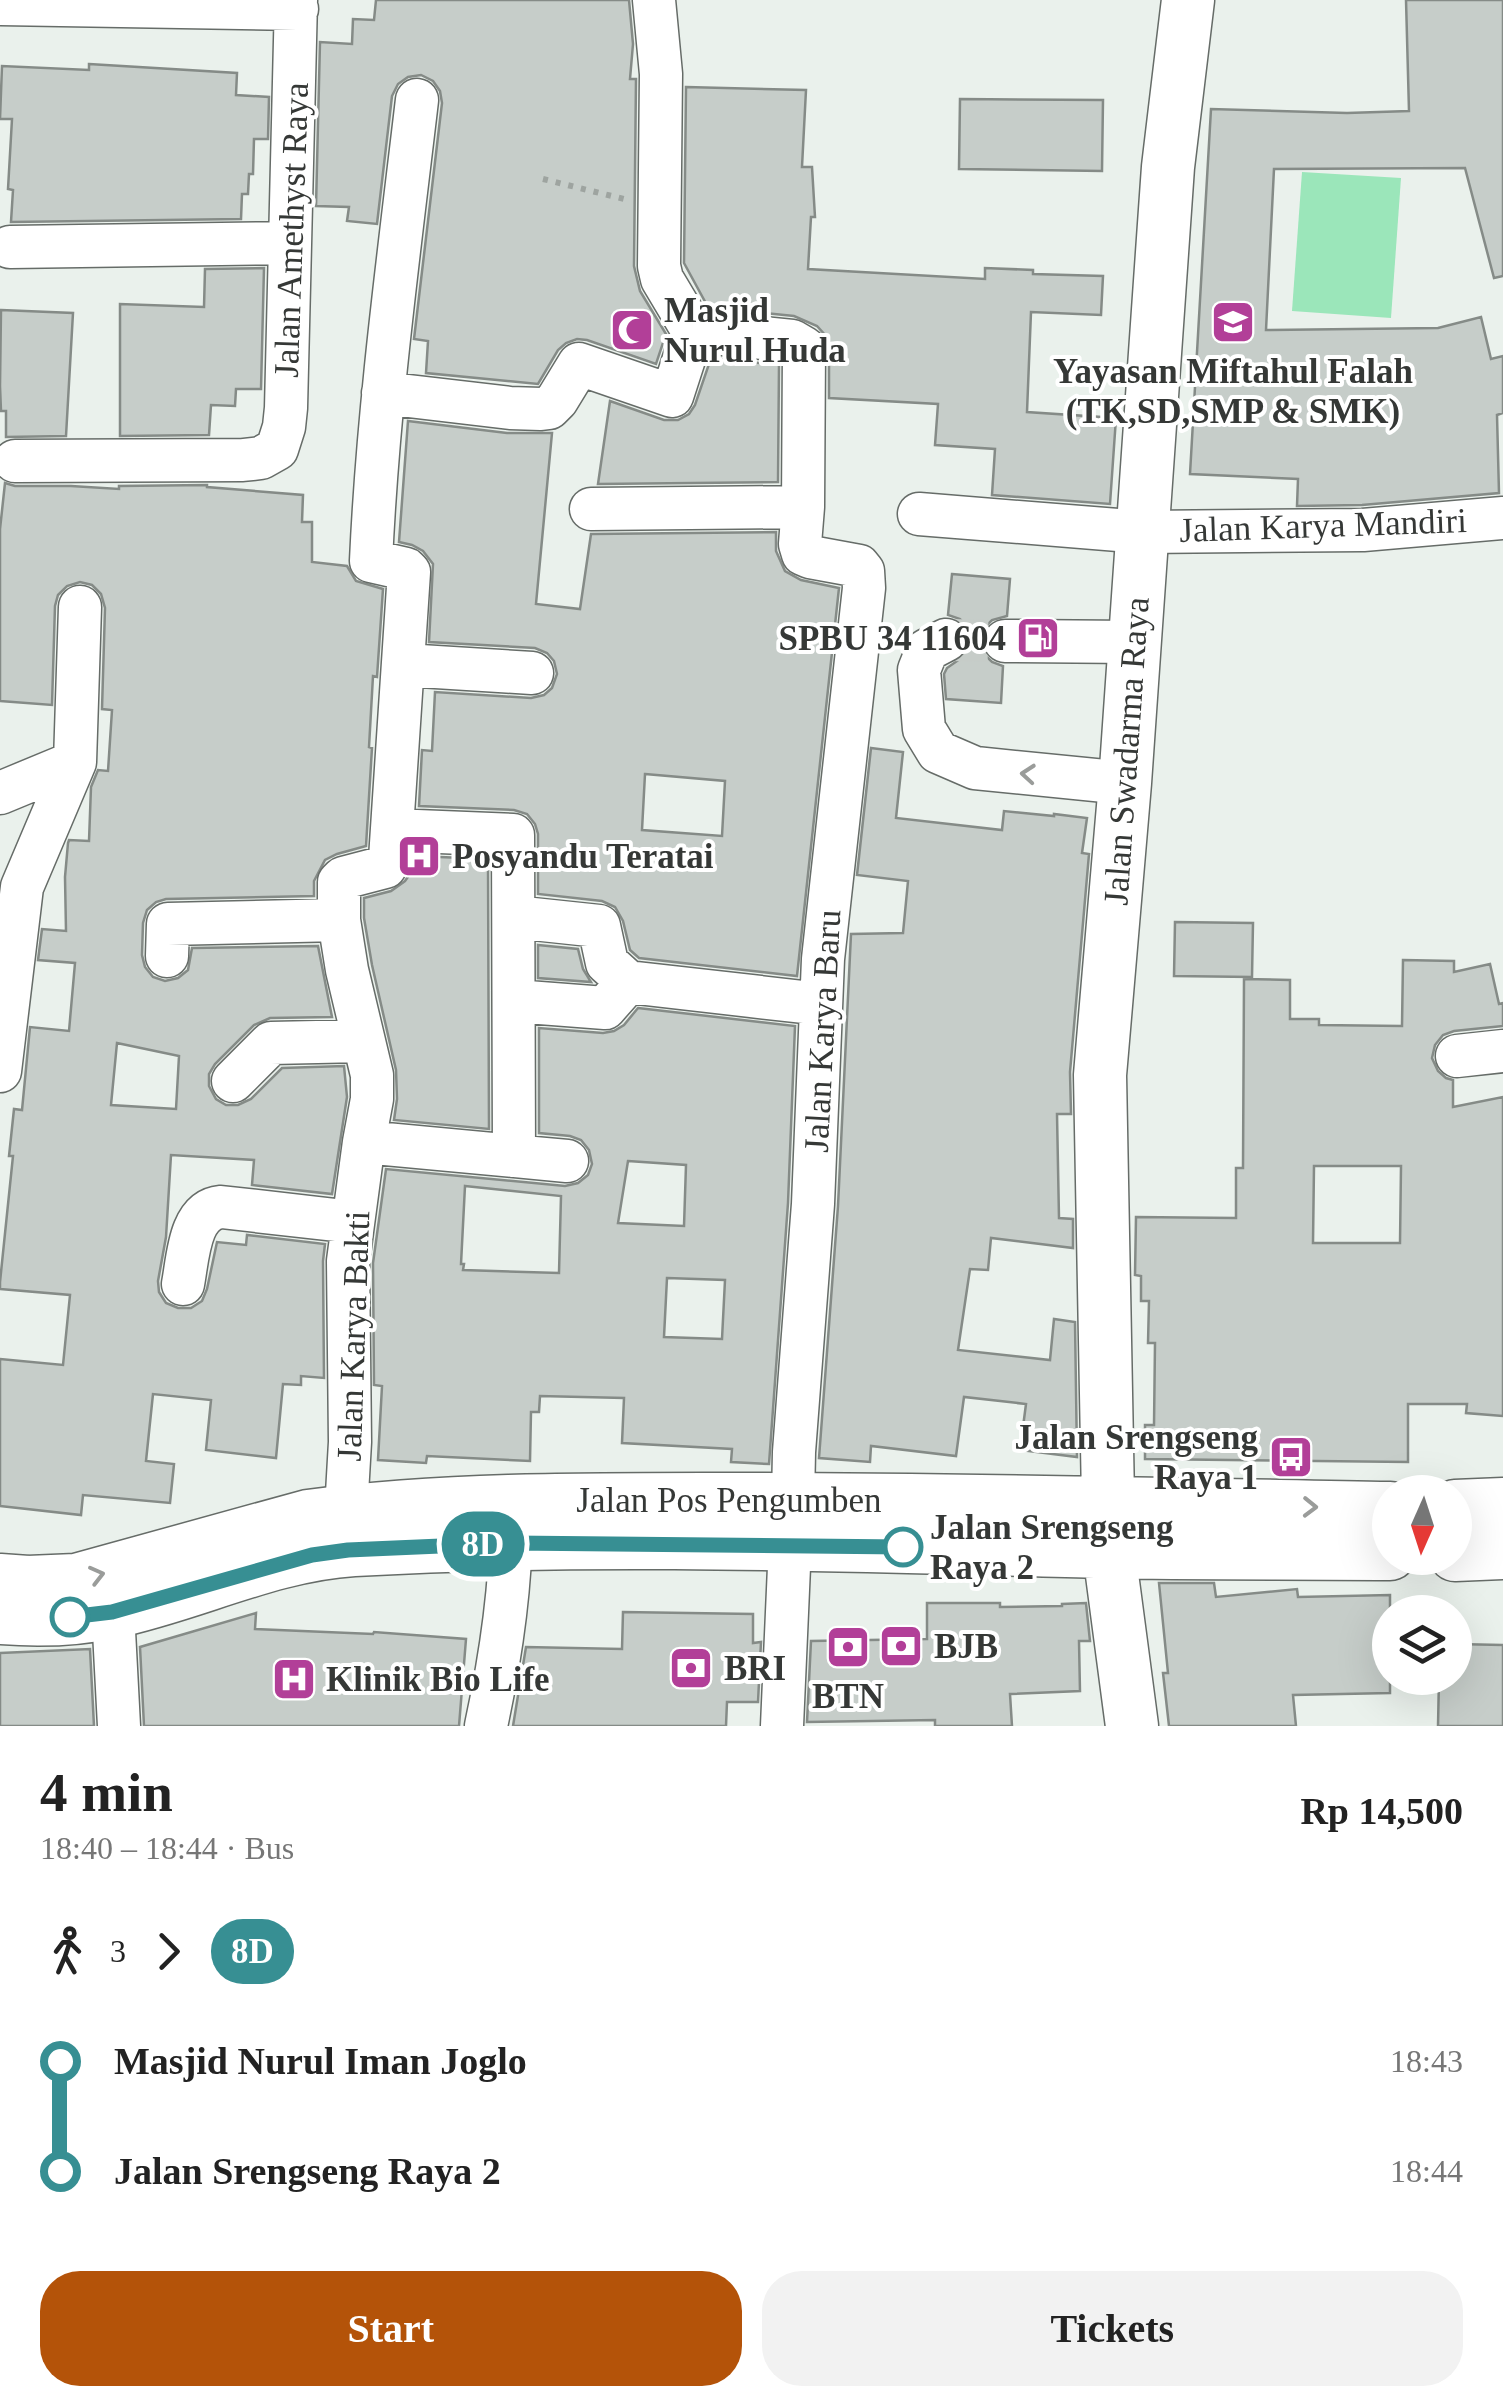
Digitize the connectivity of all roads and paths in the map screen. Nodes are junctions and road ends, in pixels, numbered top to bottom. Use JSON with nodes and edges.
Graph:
{"nodes":[{"id":1,"x":654,"y":0,"type":"edge"},
{"id":2,"x":1188,"y":0,"type":"edge"},
{"id":3,"x":0,"y":4,"type":"edge"},
{"id":4,"x":296,"y":5,"type":"edge"},
{"id":5,"x":417,"y":100,"type":"dead end"},
{"id":6,"x":543,"y":179,"type":"dead end"},
{"id":7,"x":660,"y":208,"type":"junction"},
{"id":8,"x":290,"y":244,"type":"junction"},
{"id":9,"x":10,"y":246,"type":"dead end"},
{"id":10,"x":693,"y":330,"type":"junction"},
{"id":11,"x":383,"y":393,"type":"junction"},
{"id":12,"x":15,"y":461,"type":"dead end"},
{"id":13,"x":1240,"y":504,"type":"dead end"},
{"id":14,"x":804,"y":506,"type":"junction"},
{"id":15,"x":591,"y":509,"type":"dead end"},
{"id":16,"x":918,"y":514,"type":"dead end"},
{"id":17,"x":1144,"y":516,"type":"junction"},
{"id":18,"x":1503,"y":518,"type":"edge"},
{"id":19,"x":80,"y":607,"type":"dead end"},
{"id":20,"x":946,"y":640,"type":"dead end"},
{"id":21,"x":1005,"y":641,"type":"tunnel mouth"},
{"id":22,"x":1134,"y":642,"type":"junction"},
{"id":23,"x":404,"y":665,"type":"junction"},
{"id":24,"x":532,"y":673,"type":"dead end"},
{"id":25,"x":75,"y":762,"type":"junction"},
{"id":26,"x":1126,"y":783,"type":"junction"},
{"id":27,"x":0,"y":794,"type":"edge"},
{"id":28,"x":392,"y":830,"type":"junction"},
{"id":29,"x":11,"y":875,"type":"edge"},
{"id":30,"x":514,"y":918,"type":"junction"},
{"id":31,"x":339,"y":920,"type":"junction"},
{"id":32,"x":166,"y":956,"type":"dead end"},
{"id":33,"x":628,"y":982,"type":"junction"},
{"id":34,"x":514,"y":1001,"type":"junction"},
{"id":35,"x":822,"y":1004,"type":"junction"},
{"id":36,"x":363,"y":1041,"type":"junction"},
{"id":37,"x":1503,"y":1051,"type":"edge"},
{"id":38,"x":1457,"y":1056,"type":"dead end"},
{"id":39,"x":0,"y":1070,"type":"edge"},
{"id":40,"x":233,"y":1080,"type":"dead end"},
{"id":41,"x":364,"y":1142,"type":"junction"},
{"id":42,"x":514,"y":1156,"type":"junction"},
{"id":43,"x":567,"y":1160,"type":"dead end"},
{"id":44,"x":353,"y":1222,"type":"junction"},
{"id":45,"x":183,"y":1284,"type":"dead end"},
{"id":46,"x":1503,"y":1504,"type":"edge"},
{"id":47,"x":1472,"y":1505,"type":"edge"},
{"id":48,"x":1372,"y":1509,"type":"edge"},
{"id":49,"x":346,"y":1511,"type":"junction"},
{"id":50,"x":512,"y":1521,"type":"junction"},
{"id":51,"x":791,"y":1522,"type":"junction"},
{"id":52,"x":1108,"y":1528,"type":"junction"},
{"id":53,"x":1372,"y":1552,"type":"edge"},
{"id":54,"x":1503,"y":1553,"type":"edge"},
{"id":55,"x":1472,"y":1554,"type":"edge"},
{"id":56,"x":0,"y":1580,"type":"edge"},
{"id":57,"x":112,"y":1612,"type":"junction"},
{"id":58,"x":0,"y":1618,"type":"edge"},
{"id":59,"x":118,"y":1726,"type":"edge"},
{"id":60,"x":486,"y":1726,"type":"edge"},
{"id":61,"x":782,"y":1726,"type":"edge"},
{"id":62,"x":1132,"y":1726,"type":"edge"}],
"edges":[{"from":1,"to":7,"type":"street"},
{"from":2,"to":17,"type":"main road","name":"Jalan Swadarma Raya"},
{"from":3,"to":4,"type":"street","name":"Jalan Amethyst Raya"},
{"from":4,"to":8,"type":"street","name":"Jalan Amethyst Raya"},
{"from":5,"to":11,"type":"street"},
{"from":6,"to":7,"type":"path"},
{"from":7,"to":10,"type":"street"},
{"from":8,"to":9,"type":"street"},
{"from":8,"to":12,"type":"street","name":"Jalan Amethyst Raya"},
{"from":10,"to":11,"type":"street"},
{"from":10,"to":14,"type":"street"},
{"from":11,"to":23,"type":"street","name":"Jalan Karya Bakti"},
{"from":13,"to":17,"type":"street"},
{"from":14,"to":15,"type":"street"},
{"from":14,"to":35,"type":"street","name":"Jalan Karya Baru"},
{"from":16,"to":17,"type":"street"},
{"from":17,"to":18,"type":"street","name":"Jalan Karya Mandiri"},
{"from":17,"to":22,"type":"main road","name":"Jalan Swadarma Raya"},
{"from":19,"to":25,"type":"street"},
{"from":26,"to":20,"type":"street","one_way":true},
{"from":21,"to":22,"type":"street"},
{"from":22,"to":26,"type":"main road","name":"Jalan Swadarma Raya"},
{"from":23,"to":24,"type":"street"},
{"from":23,"to":28,"type":"street","name":"Jalan Karya Bakti"},
{"from":25,"to":27,"type":"street"},
{"from":25,"to":29,"type":"street"},
{"from":26,"to":52,"type":"main road","name":"Jalan Swadarma Raya"},
{"from":28,"to":30,"type":"street"},
{"from":28,"to":31,"type":"street","name":"Jalan Karya Bakti"},
{"from":29,"to":39,"type":"street"},
{"from":30,"to":33,"type":"street"},
{"from":30,"to":34,"type":"street"},
{"from":31,"to":32,"type":"street"},
{"from":31,"to":36,"type":"street","name":"Jalan Karya Bakti"},
{"from":33,"to":34,"type":"street"},
{"from":33,"to":35,"type":"street"},
{"from":34,"to":42,"type":"street"},
{"from":35,"to":51,"type":"street","name":"Jalan Karya Baru"},
{"from":36,"to":40,"type":"street"},
{"from":36,"to":41,"type":"street","name":"Jalan Karya Bakti"},
{"from":37,"to":38,"type":"street"},
{"from":41,"to":42,"type":"street"},
{"from":41,"to":44,"type":"street","name":"Jalan Karya Bakti"},
{"from":42,"to":43,"type":"street"},
{"from":44,"to":45,"type":"street"},
{"from":44,"to":49,"type":"street","name":"Jalan Karya Bakti"},
{"from":46,"to":47,"type":"main road"},
{"from":52,"to":48,"type":"main road","one_way":true},
{"from":49,"to":50,"type":"main road","name":"Jalan Pos Pengumben"},
{"from":56,"to":49,"type":"main road","name":"Jalan Pos Pengumben","one_way":true},
{"from":50,"to":51,"type":"main road","name":"Jalan Pos Pengumben"},
{"from":50,"to":57,"type":"main road","name":"Jalan Pos Pengumben"},
{"from":50,"to":60,"type":"street"},
{"from":51,"to":52,"type":"main road","name":"Jalan Pos Pengumben"},
{"from":51,"to":61,"type":"street","name":"Jalan Karya Baru"},
{"from":52,"to":53,"type":"main road"},
{"from":52,"to":62,"type":"main road","name":"Jalan Swadarma Raya"},
{"from":54,"to":55,"type":"main road"},
{"from":57,"to":58,"type":"main road","name":"Jalan Pos Pengumben"},
{"from":57,"to":59,"type":"street"}]}
